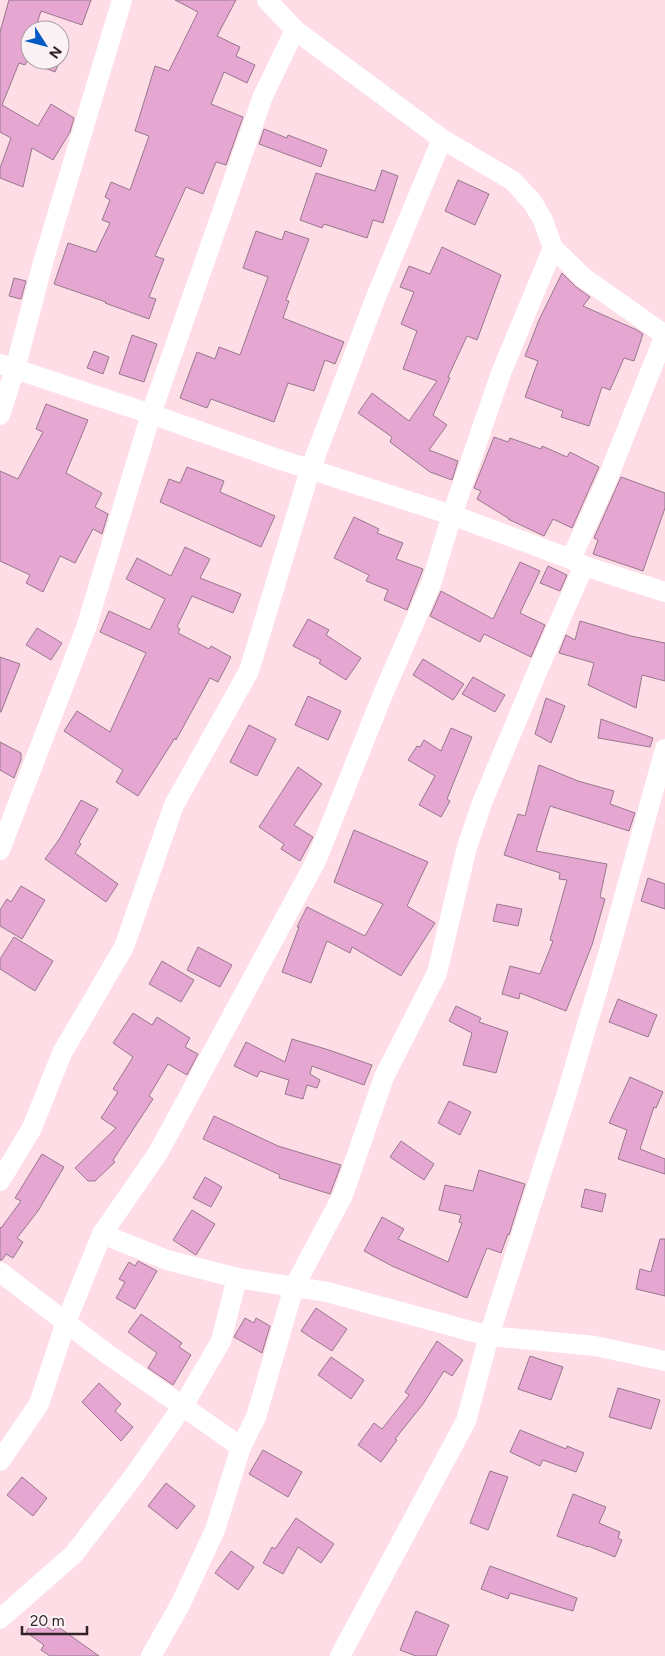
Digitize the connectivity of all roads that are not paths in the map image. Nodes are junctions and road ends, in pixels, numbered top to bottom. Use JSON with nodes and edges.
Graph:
{"nodes":[{"id":1,"x":122,"y":0,"type":"edge"},
{"id":2,"x":267,"y":0,"type":"edge"},
{"id":3,"x":295,"y":30,"type":"junction"},
{"id":4,"x":442,"y":139,"type":"junction"},
{"id":5,"x":553,"y":248,"type":"junction"},
{"id":6,"x":665,"y":335,"type":"edge"},
{"id":7,"x":8,"y":367,"type":"edge"},
{"id":8,"x":151,"y":414,"type":"junction"},
{"id":9,"x":0,"y":415,"type":"edge"},
{"id":10,"x":310,"y":470,"type":"junction"},
{"id":11,"x":452,"y":515,"type":"junction"},
{"id":12,"x":578,"y":562,"type":"junction"},
{"id":13,"x":665,"y":592,"type":"edge"},
{"id":14,"x":665,"y":749,"type":"edge"},
{"id":15,"x":0,"y":850,"type":"edge"},
{"id":16,"x":0,"y":1181,"type":"edge"},
{"id":17,"x":102,"y":1234,"type":"junction"},
{"id":18,"x":0,"y":1272,"type":"edge"},
{"id":19,"x":237,"y":1278,"type":"junction"},
{"id":20,"x":294,"y":1287,"type":"junction"},
{"id":21,"x":66,"y":1322,"type":"junction"},
{"id":22,"x":489,"y":1336,"type":"junction"},
{"id":23,"x":665,"y":1361,"type":"edge"},
{"id":24,"x":183,"y":1406,"type":"junction"},
{"id":25,"x":241,"y":1448,"type":"junction"},
{"id":26,"x":0,"y":1461,"type":"edge"},
{"id":27,"x":0,"y":1619,"type":"edge"},
{"id":28,"x":151,"y":1656,"type":"edge"},
{"id":29,"x":340,"y":1656,"type":"edge"}],
"edges":[{"from":1,"to":7,"type":"street"},
{"from":2,"to":3,"type":"street"},
{"from":3,"to":4,"type":"street"},
{"from":3,"to":8,"type":"street"},
{"from":4,"to":5,"type":"street"},
{"from":4,"to":10,"type":"street"},
{"from":5,"to":6,"type":"street"},
{"from":5,"to":11,"type":"street"},
{"from":6,"to":12,"type":"street"},
{"from":7,"to":8,"type":"street"},
{"from":7,"to":9,"type":"street"},
{"from":8,"to":10,"type":"street"},
{"from":8,"to":15,"type":"street"},
{"from":10,"to":11,"type":"street"},
{"from":10,"to":16,"type":"street"},
{"from":11,"to":12,"type":"street"},
{"from":11,"to":17,"type":"street"},
{"from":12,"to":13,"type":"street"},
{"from":12,"to":20,"type":"street"},
{"from":14,"to":22,"type":"street"},
{"from":17,"to":19,"type":"street"},
{"from":17,"to":21,"type":"street"},
{"from":18,"to":21,"type":"street"},
{"from":19,"to":20,"type":"street"},
{"from":19,"to":24,"type":"street"},
{"from":20,"to":22,"type":"street"},
{"from":20,"to":25,"type":"street"},
{"from":21,"to":24,"type":"street"},
{"from":21,"to":26,"type":"street"},
{"from":22,"to":23,"type":"street"},
{"from":22,"to":29,"type":"street"},
{"from":24,"to":25,"type":"street"},
{"from":24,"to":27,"type":"street"},
{"from":25,"to":28,"type":"street"}]}
